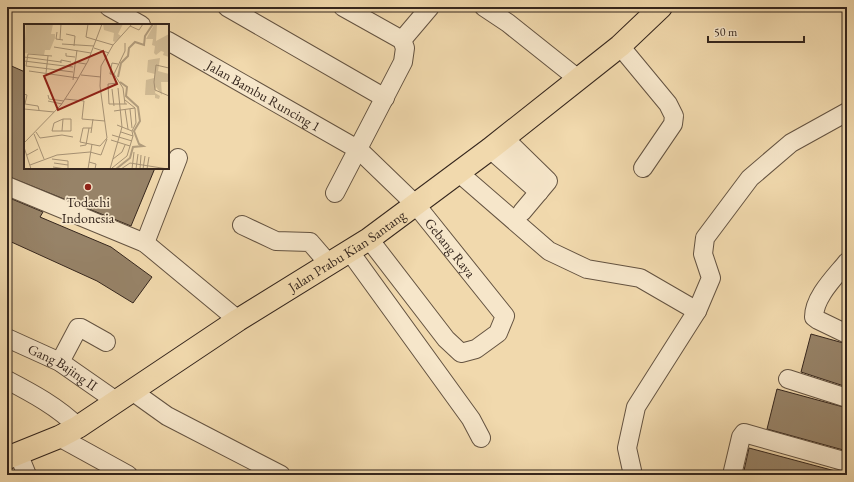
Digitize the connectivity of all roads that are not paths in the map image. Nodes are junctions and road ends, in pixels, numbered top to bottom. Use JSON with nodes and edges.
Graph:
{"nodes":[{"id":1,"x":109,"y":7,"type":"edge"},
{"id":2,"x":227,"y":7,"type":"edge"},
{"id":3,"x":343,"y":7,"type":"edge"},
{"id":4,"x":430,"y":7,"type":"edge"},
{"id":5,"x":661,"y":7,"type":"edge"},
{"id":6,"x":492,"y":9,"type":"edge"},
{"id":7,"x":138,"y":24,"type":"edge"},
{"id":8,"x":402,"y":40,"type":"junction"},
{"id":9,"x":169,"y":42,"type":"edge"},
{"id":10,"x":620,"y":46,"type":"junction"},
{"id":11,"x":577,"y":78,"type":"junction"},
{"id":12,"x":385,"y":98,"type":"junction"},
{"id":13,"x":847,"y":112,"type":"edge"},
{"id":14,"x":497,"y":143,"type":"junction"},
{"id":15,"x":359,"y":150,"type":"junction"},
{"id":16,"x":178,"y":158,"type":"dead end"},
{"id":17,"x":643,"y":168,"type":"dead end"},
{"id":18,"x":458,"y":173,"type":"junction"},
{"id":19,"x":7,"y":186,"type":"edge"},
{"id":20,"x":335,"y":193,"type":"dead end"},
{"id":21,"x":416,"y":205,"type":"junction"},
{"id":22,"x":522,"y":212,"type":"dead end"},
{"id":23,"x":242,"y":225,"type":"dead end"},
{"id":24,"x":369,"y":239,"type":"junction"},
{"id":25,"x":146,"y":243,"type":"junction"},
{"id":26,"x":350,"y":252,"type":"junction"},
{"id":27,"x":847,"y":262,"type":"edge"},
{"id":28,"x":329,"y":264,"type":"junction"},
{"id":29,"x":697,"y":311,"type":"junction"},
{"id":30,"x":238,"y":320,"type":"junction"},
{"id":31,"x":847,"y":334,"type":"edge"},
{"id":32,"x":7,"y":338,"type":"edge"},
{"id":33,"x":106,"y":342,"type":"dead end"},
{"id":34,"x":60,"y":362,"type":"junction"},
{"id":35,"x":788,"y":379,"type":"dead end"},
{"id":36,"x":7,"y":380,"type":"edge"},
{"id":37,"x":124,"y":396,"type":"junction"},
{"id":38,"x":847,"y":398,"type":"edge"},
{"id":39,"x":68,"y":432,"type":"junction"},
{"id":40,"x":480,"y":438,"type":"dead end"},
{"id":41,"x":12,"y":456,"type":"edge"},
{"id":42,"x":847,"y":462,"type":"edge"},
{"id":43,"x":27,"y":475,"type":"edge"},
{"id":44,"x":128,"y":475,"type":"edge"},
{"id":45,"x":281,"y":475,"type":"edge"},
{"id":46,"x":633,"y":475,"type":"edge"},
{"id":47,"x":732,"y":475,"type":"edge"}],
"edges":[{"from":1,"to":7,"type":"street"},
{"from":2,"to":12,"type":"street"},
{"from":3,"to":8,"type":"street"},
{"from":4,"to":8,"type":"street"},
{"from":5,"to":10,"type":"main road","name":"Jalan Prabu Kian Santang"},
{"from":6,"to":11,"type":"street"},
{"from":8,"to":12,"type":"street"},
{"from":9,"to":15,"type":"street","name":"Jalan Bambu Runcing 1"},
{"from":10,"to":11,"type":"main road","name":"Jalan Prabu Kian Santang"},
{"from":10,"to":17,"type":"street"},
{"from":11,"to":14,"type":"main road","name":"Jalan Prabu Kian Santang"},
{"from":12,"to":15,"type":"street"},
{"from":13,"to":29,"type":"street"},
{"from":14,"to":18,"type":"main road","name":"Jalan Prabu Kian Santang"},
{"from":14,"to":22,"type":"street"},
{"from":15,"to":20,"type":"street"},
{"from":15,"to":21,"type":"street","name":"Gebang Raya"},
{"from":16,"to":25,"type":"street"},
{"from":18,"to":21,"type":"main road","name":"Jalan Prabu Kian Santang"},
{"from":18,"to":29,"type":"street"},
{"from":19,"to":25,"type":"street"},
{"from":21,"to":24,"type":"main road","name":"Jalan Prabu Kian Santang"},
{"from":21,"to":24,"type":"street","name":"Gebang Raya"},
{"from":23,"to":28,"type":"street"},
{"from":24,"to":26,"type":"main road","name":"Jalan Prabu Kian Santang"},
{"from":25,"to":30,"type":"street"},
{"from":26,"to":28,"type":"main road","name":"Jalan Prabu Kian Santang"},
{"from":26,"to":40,"type":"street"},
{"from":27,"to":31,"type":"street"},
{"from":28,"to":30,"type":"main road","name":"Jalan Prabu Kian Santang"},
{"from":29,"to":46,"type":"street"},
{"from":30,"to":37,"type":"main road","name":"Jalan Prabu Kian Santang"},
{"from":32,"to":34,"type":"street","name":"Gang Bajing II"},
{"from":33,"to":34,"type":"street"},
{"from":34,"to":37,"type":"street","name":"Gang Bajing II"},
{"from":35,"to":38,"type":"street"},
{"from":36,"to":39,"type":"street"},
{"from":37,"to":39,"type":"main road","name":"Jalan Prabu Kian Santang"},
{"from":37,"to":45,"type":"street","name":"Gang Bajing II"},
{"from":39,"to":41,"type":"main road","name":"Jalan Prabu Kian Santang"},
{"from":39,"to":44,"type":"street"},
{"from":41,"to":43,"type":"street"},
{"from":42,"to":47,"type":"street"}]}
